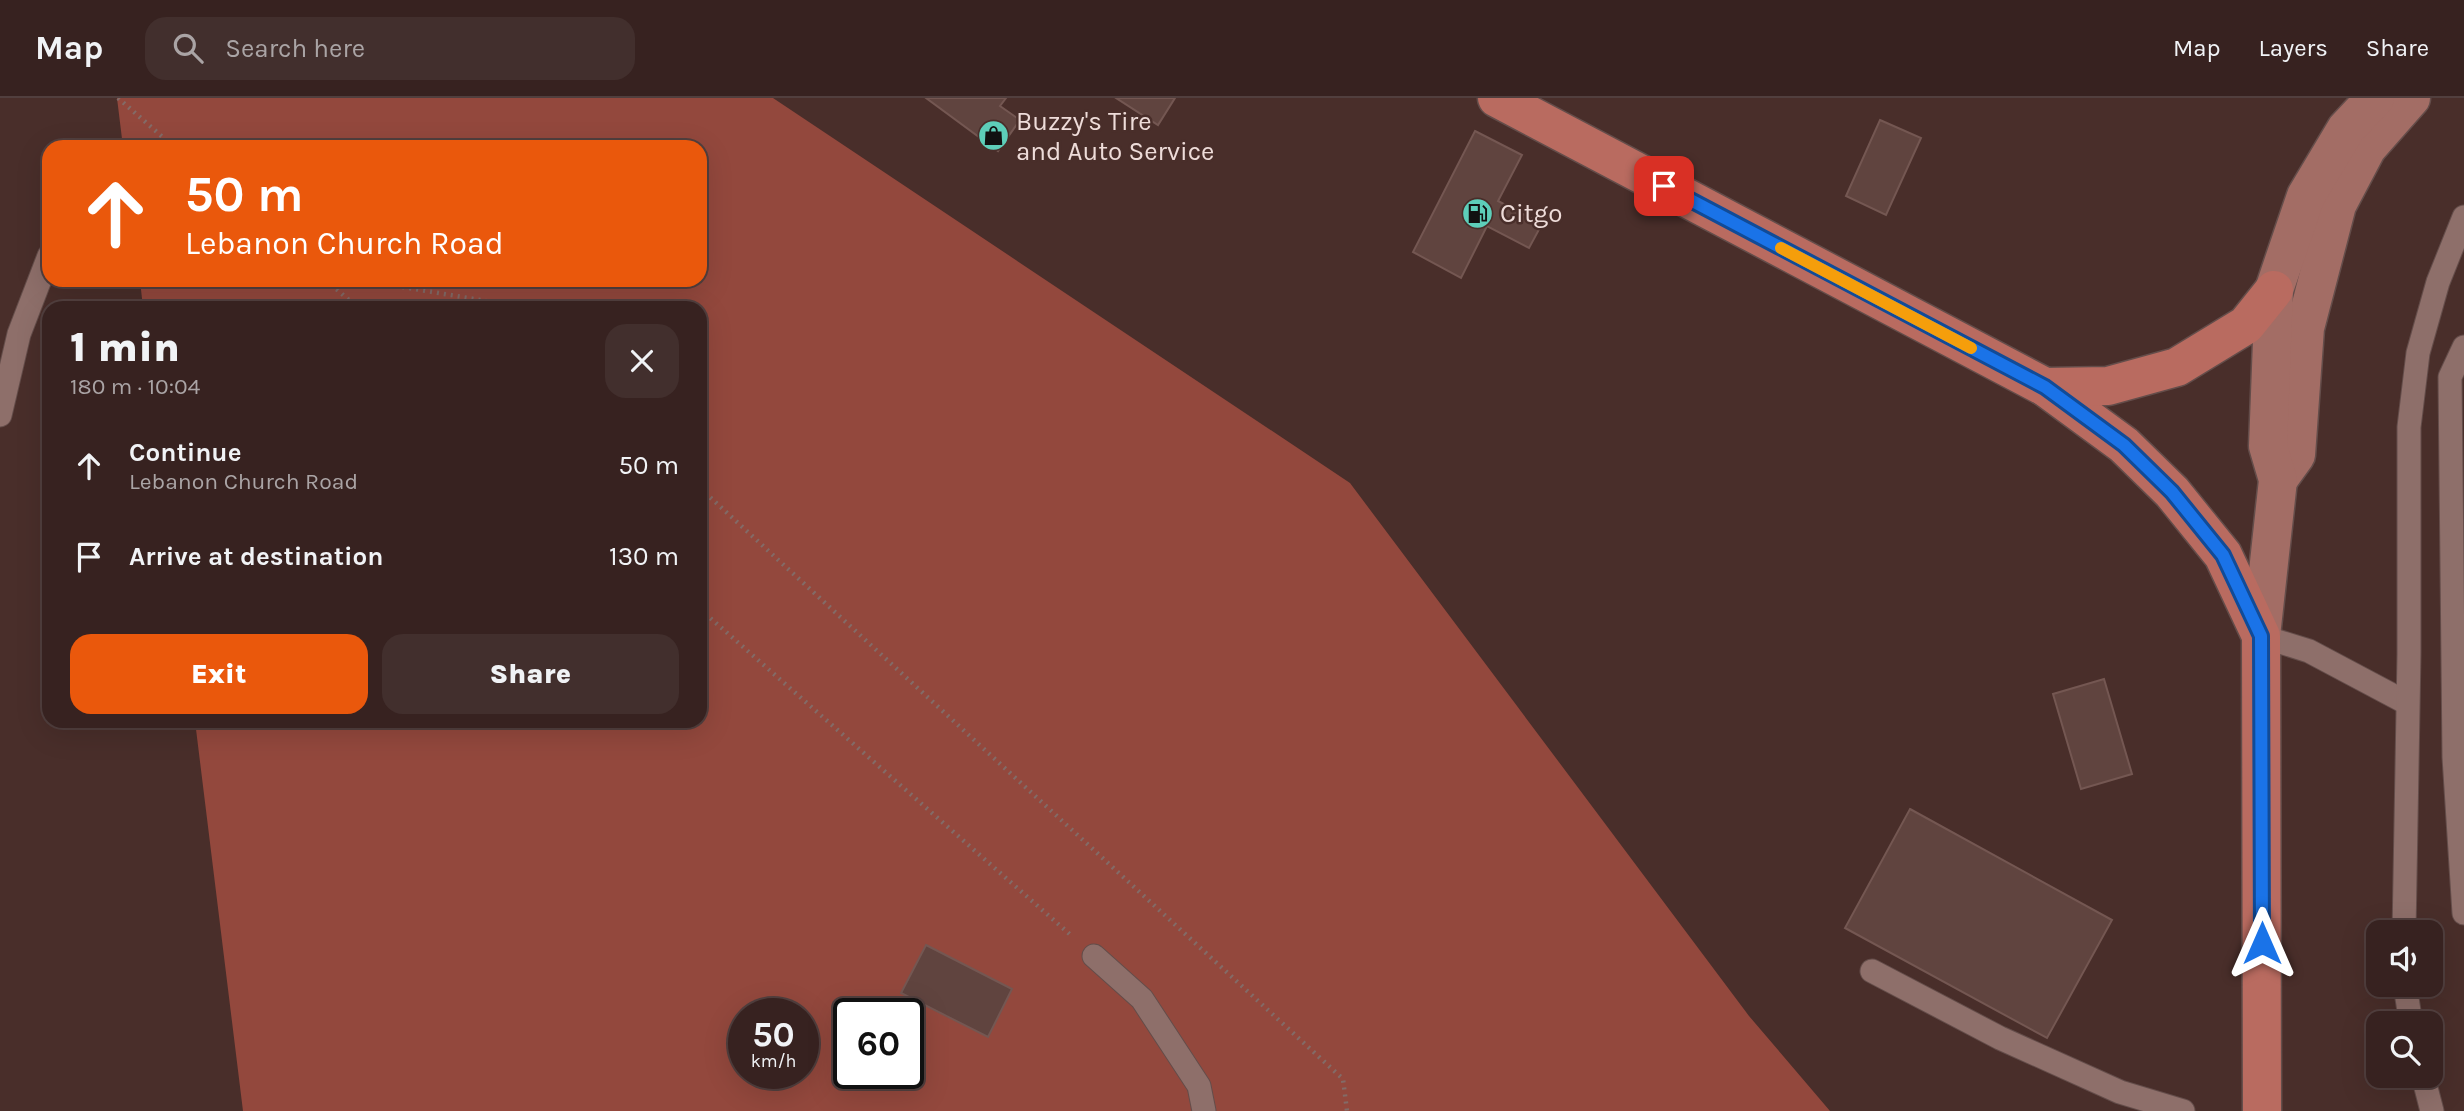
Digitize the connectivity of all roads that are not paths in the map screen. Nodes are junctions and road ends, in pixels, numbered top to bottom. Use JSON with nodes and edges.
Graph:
{"nodes":[{"id":1,"x":1497,"y":98,"type":"edge"},
{"id":2,"x":2375,"y":98,"type":"edge"},
{"id":3,"x":2411,"y":98,"type":"edge"},
{"id":4,"x":2464,"y":217,"type":"edge"},
{"id":5,"x":42,"y":274,"type":"edge"},
{"id":6,"x":2274,"y":290,"type":"junction"},
{"id":7,"x":2464,"y":347,"type":"edge"},
{"id":8,"x":2045,"y":387,"type":"junction"},
{"id":9,"x":0,"y":415,"type":"edge"},
{"id":10,"x":2278,"y":480,"type":"junction"},
{"id":11,"x":2261,"y":636,"type":"junction"},
{"id":12,"x":2407,"y":704,"type":"junction"},
{"id":13,"x":2464,"y":914,"type":"edge"},
{"id":14,"x":2404,"y":920,"type":"edge"},
{"id":15,"x":1094,"y":956,"type":"road end"},
{"id":16,"x":1872,"y":971,"type":"dead end"},
{"id":17,"x":2426,"y":1088,"type":"edge"},
{"id":18,"x":1205,"y":1111,"type":"edge"},
{"id":19,"x":2183,"y":1111,"type":"edge"},
{"id":20,"x":2262,"y":1111,"type":"edge"},
{"id":21,"x":2432,"y":1111,"type":"edge"}],
"edges":[{"from":1,"to":8,"type":"main road"},
{"from":2,"to":6,"type":"main road"},
{"from":3,"to":10,"type":"main road"},
{"from":4,"to":12,"type":"lane"},
{"from":5,"to":9,"type":"lane"},
{"from":6,"to":8,"type":"main road"},
{"from":6,"to":10,"type":"main road"},
{"from":7,"to":13,"type":"lane"},
{"from":8,"to":11,"type":"main road"},
{"from":10,"to":11,"type":"main road"},
{"from":11,"to":12,"type":"lane"},
{"from":11,"to":20,"type":"main road"},
{"from":12,"to":14,"type":"lane"},
{"from":15,"to":18,"type":"lane"},
{"from":16,"to":19,"type":"lane"},
{"from":17,"to":21,"type":"lane"}]}
